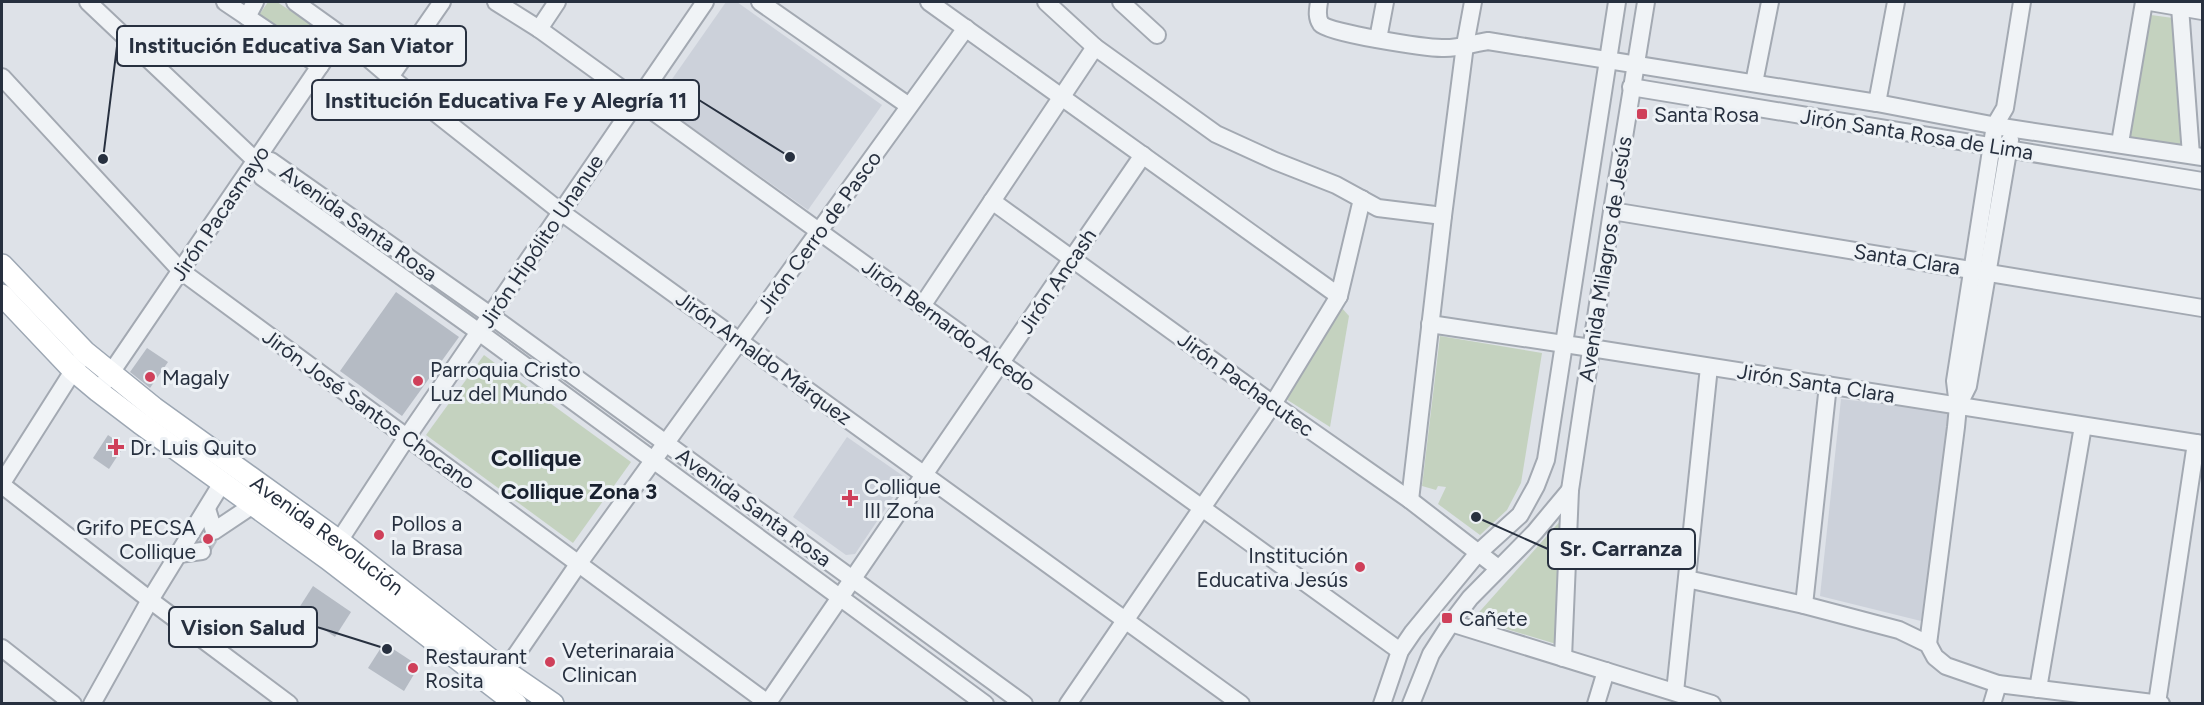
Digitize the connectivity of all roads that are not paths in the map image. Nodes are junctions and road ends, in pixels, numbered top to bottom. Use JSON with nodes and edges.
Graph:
{"nodes":[{"id":1,"x":88,"y":2,"type":"edge"},
{"id":2,"x":225,"y":2,"type":"edge"},
{"id":3,"x":255,"y":2,"type":"edge"},
{"id":4,"x":295,"y":2,"type":"edge"},
{"id":5,"x":442,"y":2,"type":"edge"},
{"id":6,"x":496,"y":2,"type":"edge"},
{"id":7,"x":557,"y":2,"type":"edge"},
{"id":8,"x":705,"y":2,"type":"edge"},
{"id":9,"x":760,"y":2,"type":"edge"},
{"id":10,"x":929,"y":2,"type":"edge"},
{"id":11,"x":1046,"y":2,"type":"edge"},
{"id":12,"x":1121,"y":2,"type":"edge"},
{"id":13,"x":1319,"y":2,"type":"edge"},
{"id":14,"x":1385,"y":2,"type":"edge"},
{"id":15,"x":1473,"y":2,"type":"edge"},
{"id":16,"x":1617,"y":2,"type":"edge"},
{"id":17,"x":1646,"y":2,"type":"edge"},
{"id":18,"x":1770,"y":2,"type":"edge"},
{"id":19,"x":1896,"y":2,"type":"edge"},
{"id":20,"x":2022,"y":2,"type":"edge"},
{"id":21,"x":2144,"y":2,"type":"edge"},
{"id":22,"x":2150,"y":2,"type":"edge"},
{"id":23,"x":2180,"y":7,"type":"junction"},
{"id":24,"x":2202,"y":11,"type":"edge"},
{"id":25,"x":247,"y":16,"type":"junction"},
{"id":26,"x":966,"y":28,"type":"junction"},
{"id":27,"x":539,"y":29,"type":"junction"},
{"id":28,"x":341,"y":34,"type":"junction"},
{"id":29,"x":1157,"y":35,"type":"dead end"},
{"id":30,"x":1378,"y":39,"type":"junction"},
{"id":31,"x":1465,"y":45,"type":"junction"},
{"id":32,"x":1095,"y":47,"type":"junction"},
{"id":33,"x":1607,"y":58,"type":"junction"},
{"id":34,"x":1635,"y":64,"type":"junction"},
{"id":35,"x":320,"y":66,"type":"junction"},
{"id":36,"x":2,"y":77,"type":"edge"},
{"id":37,"x":390,"y":77,"type":"junction"},
{"id":38,"x":1754,"y":84,"type":"junction"},
{"id":39,"x":1631,"y":87,"type":"junction"},
{"id":40,"x":1062,"y":97,"type":"junction"},
{"id":41,"x":638,"y":100,"type":"junction"},
{"id":42,"x":1877,"y":103,"type":"junction"},
{"id":43,"x":909,"y":106,"type":"junction"},
{"id":44,"x":2003,"y":127,"type":"junction"},
{"id":45,"x":2120,"y":143,"type":"junction"},
{"id":46,"x":1992,"y":146,"type":"junction"},
{"id":47,"x":2010,"y":149,"type":"junction"},
{"id":48,"x":1143,"y":155,"type":"junction"},
{"id":49,"x":2197,"y":156,"type":"edge"},
{"id":50,"x":255,"y":160,"type":"junction"},
{"id":51,"x":2202,"y":181,"type":"edge"},
{"id":52,"x":1362,"y":199,"type":"junction"},
{"id":53,"x":992,"y":201,"type":"junction"},
{"id":54,"x":1611,"y":211,"type":"junction"},
{"id":55,"x":561,"y":212,"type":"junction"},
{"id":56,"x":1443,"y":216,"type":"junction"},
{"id":57,"x":819,"y":231,"type":"junction"},
{"id":58,"x":1072,"y":259,"type":"junction"},
{"id":59,"x":2,"y":265,"type":"edge"},
{"id":60,"x":181,"y":271,"type":"junction"},
{"id":61,"x":1980,"y":271,"type":"junction"},
{"id":62,"x":2,"y":295,"type":"edge"},
{"id":63,"x":1339,"y":296,"type":"junction"},
{"id":64,"x":922,"y":306,"type":"junction"},
{"id":65,"x":2202,"y":308,"type":"edge"},
{"id":66,"x":490,"y":315,"type":"junction"},
{"id":67,"x":1430,"y":324,"type":"junction"},
{"id":68,"x":479,"y":332,"type":"junction"},
{"id":69,"x":740,"y":341,"type":"junction"},
{"id":70,"x":1564,"y":345,"type":"junction"},
{"id":71,"x":1591,"y":348,"type":"junction"},
{"id":72,"x":85,"y":352,"type":"junction"},
{"id":73,"x":1001,"y":363,"type":"junction"},
{"id":74,"x":1709,"y":367,"type":"junction"},
{"id":75,"x":73,"y":370,"type":"junction"},
{"id":76,"x":111,"y":373,"type":"junction"},
{"id":77,"x":1828,"y":385,"type":"junction"},
{"id":78,"x":98,"y":391,"type":"junction"},
{"id":79,"x":1273,"y":404,"type":"junction"},
{"id":80,"x":1958,"y":406,"type":"junction"},
{"id":81,"x":2084,"y":426,"type":"junction"},
{"id":82,"x":406,"y":437,"type":"junction"},
{"id":83,"x":666,"y":443,"type":"junction"},
{"id":84,"x":2199,"y":444,"type":"edge"},
{"id":85,"x":654,"y":460,"type":"junction"},
{"id":86,"x":924,"y":474,"type":"junction"},
{"id":87,"x":222,"y":483,"type":"junction"},
{"id":88,"x":2,"y":484,"type":"edge"},
{"id":89,"x":1570,"y":490,"type":"junction"},
{"id":90,"x":1410,"y":500,"type":"junction"},
{"id":91,"x":253,"y":505,"type":"junction"},
{"id":92,"x":207,"y":509,"type":"junction"},
{"id":93,"x":1203,"y":509,"type":"junction"},
{"id":94,"x":339,"y":541,"type":"junction"},
{"id":95,"x":202,"y":551,"type":"dead end"},
{"id":96,"x":1479,"y":553,"type":"junction"},
{"id":97,"x":179,"y":554,"type":"junction"},
{"id":98,"x":579,"y":563,"type":"junction"},
{"id":99,"x":1498,"y":568,"type":"junction"},
{"id":100,"x":853,"y":578,"type":"junction"},
{"id":101,"x":1687,"y":579,"type":"junction"},
{"id":102,"x":839,"y":598,"type":"junction"},
{"id":103,"x":150,"y":600,"type":"junction"},
{"id":104,"x":1804,"y":605,"type":"junction"},
{"id":105,"x":1126,"y":620,"type":"junction"},
{"id":106,"x":1451,"y":623,"type":"junction"},
{"id":107,"x":1928,"y":644,"type":"junction"},
{"id":108,"x":2,"y":648,"type":"edge"},
{"id":109,"x":1400,"y":651,"type":"junction"},
{"id":110,"x":1563,"y":658,"type":"junction"},
{"id":111,"x":505,"y":670,"type":"junction"},
{"id":112,"x":1606,"y":671,"type":"junction"},
{"id":113,"x":1998,"y":684,"type":"junction"},
{"id":114,"x":2038,"y":689,"type":"junction"},
{"id":115,"x":1676,"y":692,"type":"junction"},
{"id":116,"x":768,"y":703,"type":"edge"},
{"id":117,"x":2159,"y":703,"type":"edge"},
{"id":118,"x":74,"y":704,"type":"edge"},
{"id":119,"x":92,"y":704,"type":"edge"},
{"id":120,"x":289,"y":704,"type":"edge"},
{"id":121,"x":516,"y":704,"type":"edge"},
{"id":122,"x":553,"y":704,"type":"edge"},
{"id":123,"x":985,"y":704,"type":"edge"},
{"id":124,"x":1024,"y":704,"type":"edge"},
{"id":125,"x":1068,"y":704,"type":"edge"},
{"id":126,"x":1241,"y":704,"type":"edge"},
{"id":127,"x":1382,"y":704,"type":"edge"},
{"id":128,"x":1412,"y":704,"type":"edge"},
{"id":129,"x":1596,"y":704,"type":"edge"},
{"id":130,"x":1712,"y":704,"type":"edge"},
{"id":131,"x":1992,"y":704,"type":"edge"}],
"edges":[{"from":1,"to":50,"type":"street"},
{"from":2,"to":25,"type":"street"},
{"from":3,"to":25,"type":"street"},
{"from":4,"to":28,"type":"street","name":"Jirón Arnaldo Márquez"},
{"from":5,"to":37,"type":"street"},
{"from":6,"to":27,"type":"street","name":"Jirón Bernardo Alcedo"},
{"from":7,"to":27,"type":"street"},
{"from":8,"to":41,"type":"street","name":"Jirón Hipólito Unanue"},
{"from":9,"to":43,"type":"street"},
{"from":10,"to":26,"type":"street"},
{"from":11,"to":32,"type":"street"},
{"from":12,"to":29,"type":"street"},
{"from":13,"to":30,"type":"street","name":"Jirón Santa Rosa de Lima"},
{"from":14,"to":30,"type":"street"},
{"from":15,"to":31,"type":"street"},
{"from":16,"to":33,"type":"street","name":"Avenida Milagros de Jesús"},
{"from":17,"to":34,"type":"street","name":"Avenida Milagros de Jesús"},
{"from":18,"to":38,"type":"street"},
{"from":19,"to":42,"type":"street"},
{"from":20,"to":44,"type":"street"},
{"from":21,"to":45,"type":"street"},
{"from":22,"to":23,"type":"street"},
{"from":23,"to":24,"type":"street"},
{"from":23,"to":49,"type":"street"},
{"from":25,"to":35,"type":"street"},
{"from":26,"to":40,"type":"street"},
{"from":26,"to":43,"type":"street","name":"Jirón Cerro de Pasco"},
{"from":27,"to":41,"type":"street","name":"Jirón Bernardo Alcedo"},
{"from":28,"to":35,"type":"street","name":"Jirón Pacasmayo"},
{"from":28,"to":37,"type":"street","name":"Jirón Arnaldo Márquez"},
{"from":30,"to":31,"type":"street","name":"Jirón Santa Rosa de Lima"},
{"from":31,"to":33,"type":"street","name":"Jirón Santa Rosa de Lima"},
{"from":31,"to":56,"type":"street"},
{"from":32,"to":40,"type":"street"},
{"from":32,"to":52,"type":"street"},
{"from":33,"to":34,"type":"street","name":"Jirón Santa Rosa de Lima"},
{"from":33,"to":70,"type":"street","name":"Avenida Milagros de Jesús"},
{"from":34,"to":38,"type":"street","name":"Jirón Santa Rosa de Lima"},
{"from":34,"to":39,"type":"street","name":"Avenida Milagros de Jesús"},
{"from":35,"to":50,"type":"street","name":"Jirón Pacasmayo"},
{"from":36,"to":60,"type":"street","name":"Jirón José Santos Chocano"},
{"from":37,"to":55,"type":"street","name":"Jirón Arnaldo Márquez"},
{"from":38,"to":42,"type":"street","name":"Jirón Santa Rosa de Lima"},
{"from":39,"to":46,"type":"street","name":"Jirón Santa Rosa de Lima"},
{"from":39,"to":54,"type":"street","name":"Avenida Milagros de Jesús"},
{"from":40,"to":48,"type":"street"},
{"from":40,"to":53,"type":"street"},
{"from":41,"to":55,"type":"street","name":"Jirón Hipólito Unanue"},
{"from":41,"to":57,"type":"street","name":"Jirón Bernardo Alcedo"},
{"from":42,"to":44,"type":"street","name":"Jirón Santa Rosa de Lima"},
{"from":43,"to":57,"type":"street","name":"Jirón Cerro de Pasco"},
{"from":44,"to":45,"type":"street","name":"Jirón Santa Rosa de Lima"},
{"from":44,"to":46,"type":"street"},
{"from":44,"to":47,"type":"street"},
{"from":45,"to":49,"type":"street","name":"Jirón Santa Rosa de Lima"},
{"from":46,"to":47,"type":"street","name":"Jirón Santa Rosa de Lima"},
{"from":46,"to":61,"type":"street"},
{"from":47,"to":51,"type":"street","name":"Jirón Santa Rosa de Lima"},
{"from":47,"to":61,"type":"street"},
{"from":48,"to":58,"type":"street","name":"Jirón Ancash"},
{"from":48,"to":63,"type":"street"},
{"from":50,"to":60,"type":"street","name":"Jirón Pacasmayo"},
{"from":50,"to":66,"type":"street","name":"Avenida Santa Rosa"},
{"from":50,"to":68,"type":"street","name":"Avenida Santa Rosa"},
{"from":52,"to":56,"type":"street"},
{"from":52,"to":63,"type":"street"},
{"from":53,"to":58,"type":"street","name":"Jirón Pachacutec"},
{"from":53,"to":64,"type":"street"},
{"from":54,"to":61,"type":"street","name":"Santa Clara"},
{"from":54,"to":71,"type":"street","name":"Avenida Milagros de Jesús"},
{"from":55,"to":66,"type":"street","name":"Jirón Hipólito Unanue"},
{"from":55,"to":69,"type":"street","name":"Jirón Arnaldo Márquez"},
{"from":56,"to":67,"type":"street"},
{"from":57,"to":64,"type":"street","name":"Jirón Bernardo Alcedo"},
{"from":57,"to":69,"type":"street","name":"Jirón Cerro de Pasco"},
{"from":58,"to":73,"type":"street","name":"Jirón Ancash"},
{"from":58,"to":79,"type":"street","name":"Jirón Pachacutec"},
{"from":59,"to":72,"type":"main road","name":"Avenida Revolución"},
{"from":60,"to":76,"type":"street","name":"Jirón Pacasmayo"},
{"from":60,"to":82,"type":"street","name":"Jirón José Santos Chocano"},
{"from":61,"to":65,"type":"street","name":"Santa Clara"},
{"from":61,"to":80,"type":"street"},
{"from":62,"to":75,"type":"main road","name":"Avenida Revolución"},
{"from":63,"to":79,"type":"street"},
{"from":64,"to":73,"type":"street","name":"Jirón Bernardo Alcedo"},
{"from":66,"to":68,"type":"street","name":"Jirón Hipólito Unanue"},
{"from":66,"to":83,"type":"street","name":"Avenida Santa Rosa"},
{"from":67,"to":70,"type":"street","name":"Jirón Santa Clara"},
{"from":67,"to":90,"type":"street"},
{"from":68,"to":82,"type":"street","name":"Jirón Hipólito Unanue"},
{"from":68,"to":85,"type":"street","name":"Avenida Santa Rosa"},
{"from":69,"to":83,"type":"street","name":"Jirón Cerro de Pasco"},
{"from":69,"to":86,"type":"street","name":"Jirón Arnaldo Márquez"},
{"from":70,"to":71,"type":"street","name":"Jirón Santa Clara"},
{"from":70,"to":96,"type":"street","name":"Avenida Milagros de Jesús"},
{"from":71,"to":74,"type":"street","name":"Jirón Santa Clara"},
{"from":71,"to":89,"type":"street","name":"Avenida Milagros de Jesús"},
{"from":72,"to":75,"type":"street"},
{"from":72,"to":76,"type":"main road","name":"Avenida Revolución"},
{"from":73,"to":86,"type":"street","name":"Jirón Ancash"},
{"from":73,"to":93,"type":"street","name":"Jirón Bernardo Alcedo"},
{"from":74,"to":77,"type":"street","name":"Jirón Santa Clara"},
{"from":74,"to":101,"type":"street"},
{"from":75,"to":78,"type":"main road","name":"Avenida Revolución"},
{"from":75,"to":88,"type":"street"},
{"from":76,"to":78,"type":"street","name":"Jirón Pacasmayo"},
{"from":76,"to":94,"type":"main road","name":"Avenida Revolución"},
{"from":77,"to":80,"type":"street","name":"Jirón Santa Clara"},
{"from":77,"to":104,"type":"street"},
{"from":78,"to":87,"type":"main road","name":"Avenida Revolución"},
{"from":79,"to":90,"type":"street","name":"Jirón Pachacutec"},
{"from":79,"to":93,"type":"street"},
{"from":80,"to":81,"type":"street","name":"Jirón Santa Clara"},
{"from":80,"to":107,"type":"street"},
{"from":81,"to":84,"type":"street","name":"Jirón Santa Clara"},
{"from":81,"to":114,"type":"street"},
{"from":82,"to":94,"type":"street","name":"Jirón Hipólito Unanue"},
{"from":82,"to":98,"type":"street","name":"Jirón José Santos Chocano"},
{"from":83,"to":85,"type":"street","name":"Jirón Cerro de Pasco"},
{"from":83,"to":100,"type":"street","name":"Avenida Santa Rosa"},
{"from":84,"to":117,"type":"street"},
{"from":85,"to":98,"type":"street","name":"Jirón Cerro de Pasco"},
{"from":85,"to":102,"type":"street","name":"Avenida Santa Rosa"},
{"from":86,"to":100,"type":"street","name":"Jirón Ancash"},
{"from":86,"to":105,"type":"street","name":"Jirón Arnaldo Márquez"},
{"from":87,"to":91,"type":"main road","name":"Avenida Revolución"},
{"from":87,"to":92,"type":"street"},
{"from":88,"to":103,"type":"street"},
{"from":89,"to":99,"type":"street","name":"Avenida Milagros de Jesús"},
{"from":89,"to":110,"type":"street"},
{"from":90,"to":96,"type":"street","name":"Jirón Pachacutec"},
{"from":91,"to":92,"type":"street"},
{"from":91,"to":121,"type":"main road","name":"Avenida Revolución"},
{"from":92,"to":97,"type":"street"},
{"from":93,"to":105,"type":"street"},
{"from":93,"to":109,"type":"street","name":"Jirón Bernardo Alcedo"},
{"from":94,"to":111,"type":"main road","name":"Avenida Revolución"},
{"from":95,"to":97,"type":"street"},
{"from":96,"to":99,"type":"street","name":"Jirón Pachacutec"},
{"from":96,"to":109,"type":"street","name":"Avenida Milagros de Jesús"},
{"from":97,"to":103,"type":"street"},
{"from":98,"to":111,"type":"street","name":"Jirón Cerro de Pasco"},
{"from":98,"to":116,"type":"street","name":"Jirón José Santos Chocano"},
{"from":99,"to":106,"type":"street","name":"Avenida Milagros de Jesús"},
{"from":100,"to":102,"type":"street","name":"Jirón Ancash"},
{"from":100,"to":124,"type":"street","name":"Avenida Santa Rosa"},
{"from":101,"to":104,"type":"street"},
{"from":101,"to":115,"type":"street"},
{"from":102,"to":116,"type":"street","name":"Jirón Ancash"},
{"from":102,"to":123,"type":"street","name":"Avenida Santa Rosa"},
{"from":103,"to":119,"type":"street"},
{"from":103,"to":120,"type":"street"},
{"from":104,"to":107,"type":"street"},
{"from":105,"to":125,"type":"street"},
{"from":105,"to":126,"type":"street","name":"Jirón Arnaldo Márquez"},
{"from":106,"to":110,"type":"street"},
{"from":106,"to":128,"type":"street","name":"Avenida Milagros de Jesús"},
{"from":107,"to":113,"type":"street"},
{"from":108,"to":118,"type":"street"},
{"from":109,"to":127,"type":"street","name":"Avenida Milagros de Jesús"},
{"from":110,"to":112,"type":"street"},
{"from":111,"to":122,"type":"main road","name":"Avenida Revolución"},
{"from":112,"to":115,"type":"street"},
{"from":112,"to":129,"type":"street"},
{"from":113,"to":114,"type":"street"},
{"from":113,"to":131,"type":"street"},
{"from":114,"to":117,"type":"street"},
{"from":115,"to":130,"type":"street"}]}
